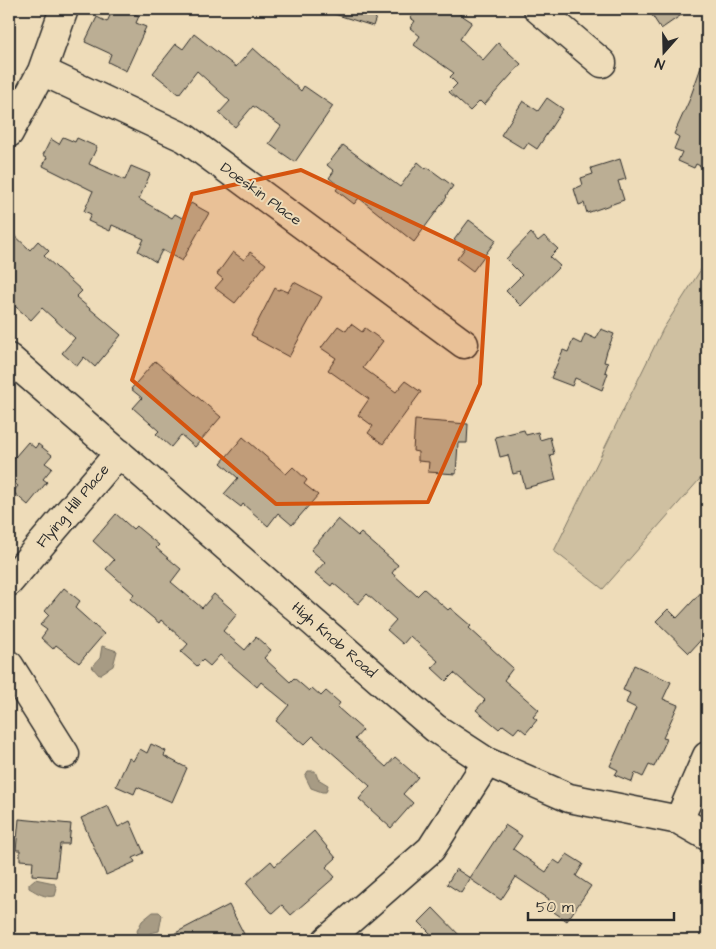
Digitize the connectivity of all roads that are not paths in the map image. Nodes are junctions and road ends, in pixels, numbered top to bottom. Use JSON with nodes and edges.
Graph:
{"nodes":[{"id":1,"x":64,"y":9,"type":"edge"},
{"id":2,"x":538,"y":9,"type":"edge"},
{"id":3,"x":602,"y":63,"type":"dead end"},
{"id":4,"x":42,"y":71,"type":"junction"},
{"id":5,"x":9,"y":133,"type":"edge"},
{"id":6,"x":464,"y":344,"type":"dead end"},
{"id":7,"x":9,"y":358,"type":"edge"},
{"id":8,"x":118,"y":453,"type":"junction"},
{"id":9,"x":9,"y":582,"type":"edge"},
{"id":10,"x":9,"y":664,"type":"edge"},
{"id":11,"x":65,"y":754,"type":"dead end"},
{"id":12,"x":707,"y":756,"type":"edge"},
{"id":13,"x":487,"y":762,"type":"junction"},
{"id":14,"x":679,"y":820,"type":"junction"},
{"id":15,"x":707,"y":836,"type":"edge"},
{"id":16,"x":327,"y":940,"type":"edge"}],
"edges":[{"from":1,"to":4,"type":"street"},
{"from":2,"to":3,"type":"street"},
{"from":4,"to":5,"type":"street"},
{"from":4,"to":6,"type":"street","name":"Doeskin Place"},
{"from":7,"to":8,"type":"street","name":"High Knob Road"},
{"from":8,"to":9,"type":"street","name":"Flying Hill Place"},
{"from":8,"to":13,"type":"street","name":"High Knob Road"},
{"from":10,"to":11,"type":"street"},
{"from":12,"to":14,"type":"street"},
{"from":13,"to":14,"type":"street","name":"High Knob Road"},
{"from":13,"to":16,"type":"street"},
{"from":14,"to":15,"type":"street","name":"High Knob Road"}]}
